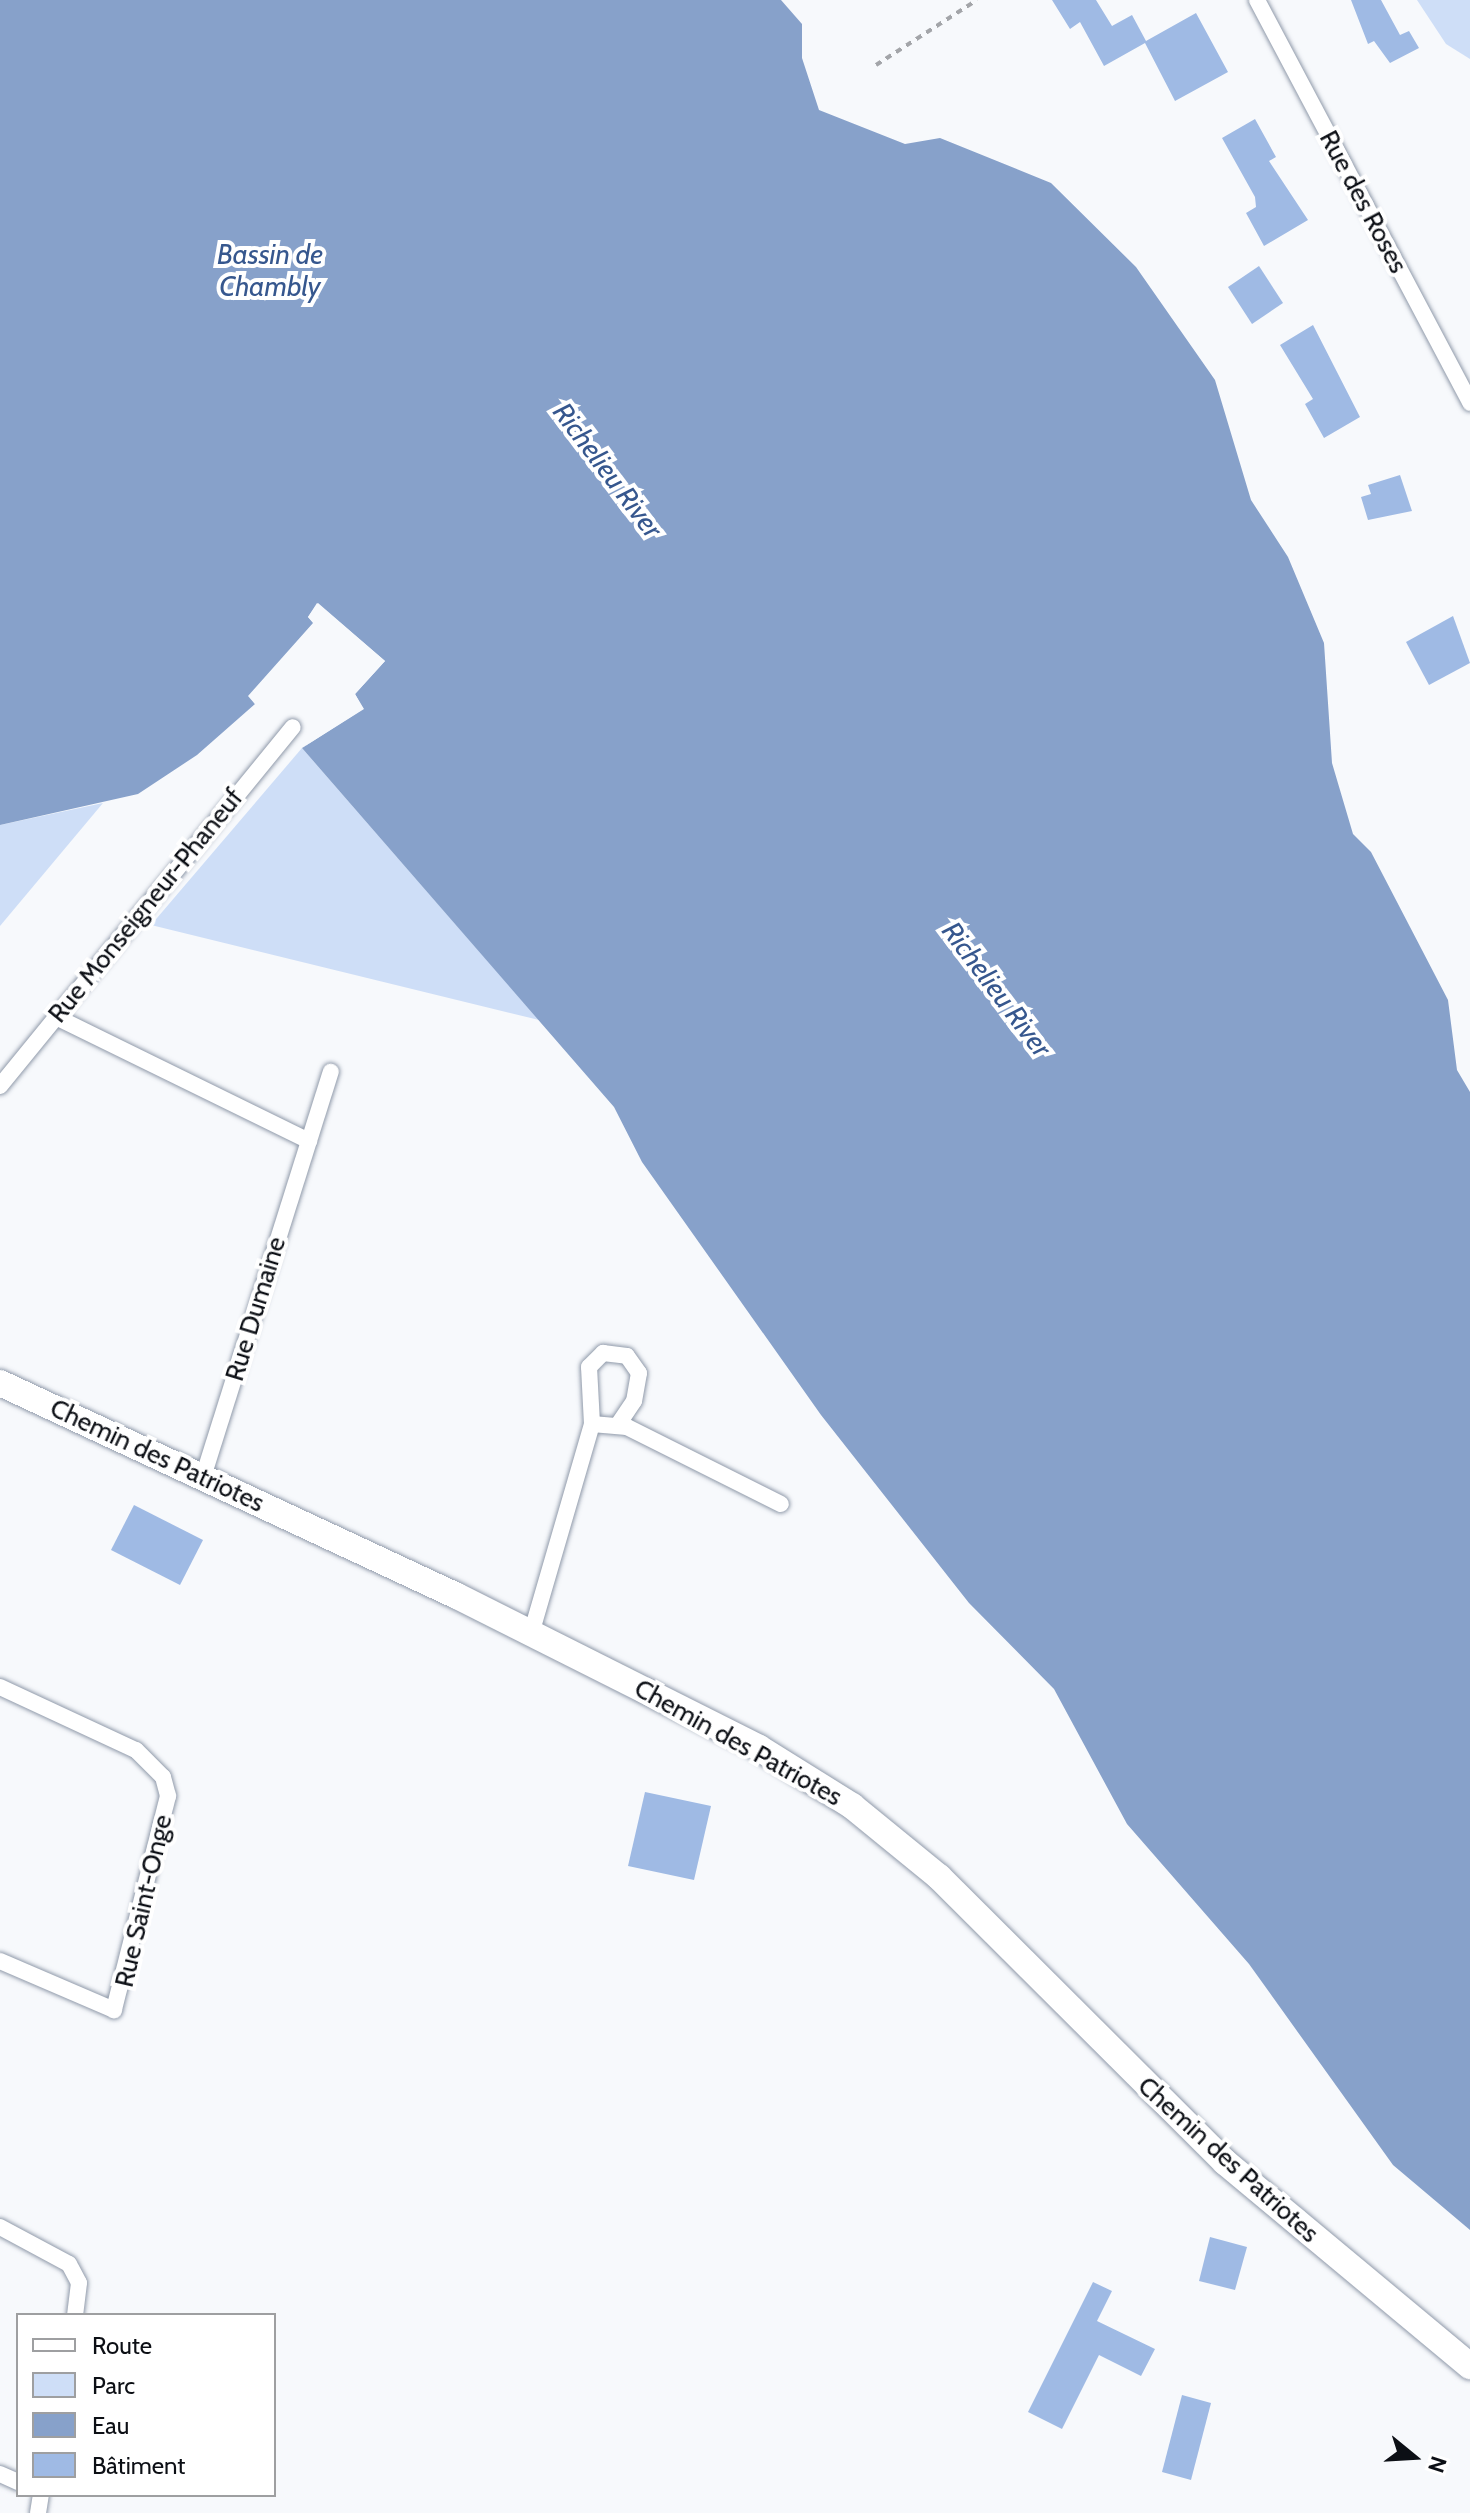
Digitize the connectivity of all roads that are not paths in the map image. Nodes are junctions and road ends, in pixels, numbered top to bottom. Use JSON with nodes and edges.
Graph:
{"nodes":[{"id":1,"x":1257,"y":0,"type":"edge"},
{"id":2,"x":1465,"y":381,"type":"edge"},
{"id":3,"x":1470,"y":403,"type":"edge"},
{"id":4,"x":293,"y":727,"type":"dead end"},
{"id":5,"x":56,"y":1017,"type":"junction"},
{"id":6,"x":331,"y":1072,"type":"dead end"},
{"id":7,"x":0,"y":1086,"type":"edge"},
{"id":8,"x":309,"y":1141,"type":"junction"},
{"id":9,"x":0,"y":1383,"type":"edge"},
{"id":10,"x":592,"y":1424,"type":"junction"},
{"id":11,"x":618,"y":1425,"type":"junction"},
{"id":12,"x":203,"y":1477,"type":"junction"},
{"id":13,"x":781,"y":1504,"type":"dead end"},
{"id":14,"x":531,"y":1634,"type":"junction"},
{"id":15,"x":0,"y":1687,"type":"edge"},
{"id":16,"x":0,"y":1961,"type":"edge"},
{"id":17,"x":0,"y":2227,"type":"edge"},
{"id":18,"x":75,"y":2313,"type":"edge"},
{"id":19,"x":1470,"y":2366,"type":"edge"}],
"edges":[{"from":1,"to":2,"type":"street","name":"Rue des Roses"},
{"from":2,"to":3,"type":"street","name":"Rue des Roses"},
{"from":4,"to":5,"type":"street","name":"Rue Monseigneur-Phaneuf"},
{"from":5,"to":7,"type":"street","name":"Rue Monseigneur-Phaneuf"},
{"from":5,"to":8,"type":"street"},
{"from":6,"to":8,"type":"street","name":"Rue Dumaine"},
{"from":8,"to":12,"type":"street","name":"Rue Dumaine"},
{"from":9,"to":12,"type":"main road","name":"Chemin des Patriotes"},
{"from":10,"to":11,"type":"street"},
{"from":10,"to":11,"type":"street"},
{"from":10,"to":14,"type":"street"},
{"from":11,"to":13,"type":"street"},
{"from":12,"to":14,"type":"main road","name":"Chemin des Patriotes"},
{"from":14,"to":19,"type":"main road","name":"Chemin des Patriotes"},
{"from":15,"to":16,"type":"street","name":"Rue Saint-Onge"},
{"from":17,"to":18,"type":"street"}]}
